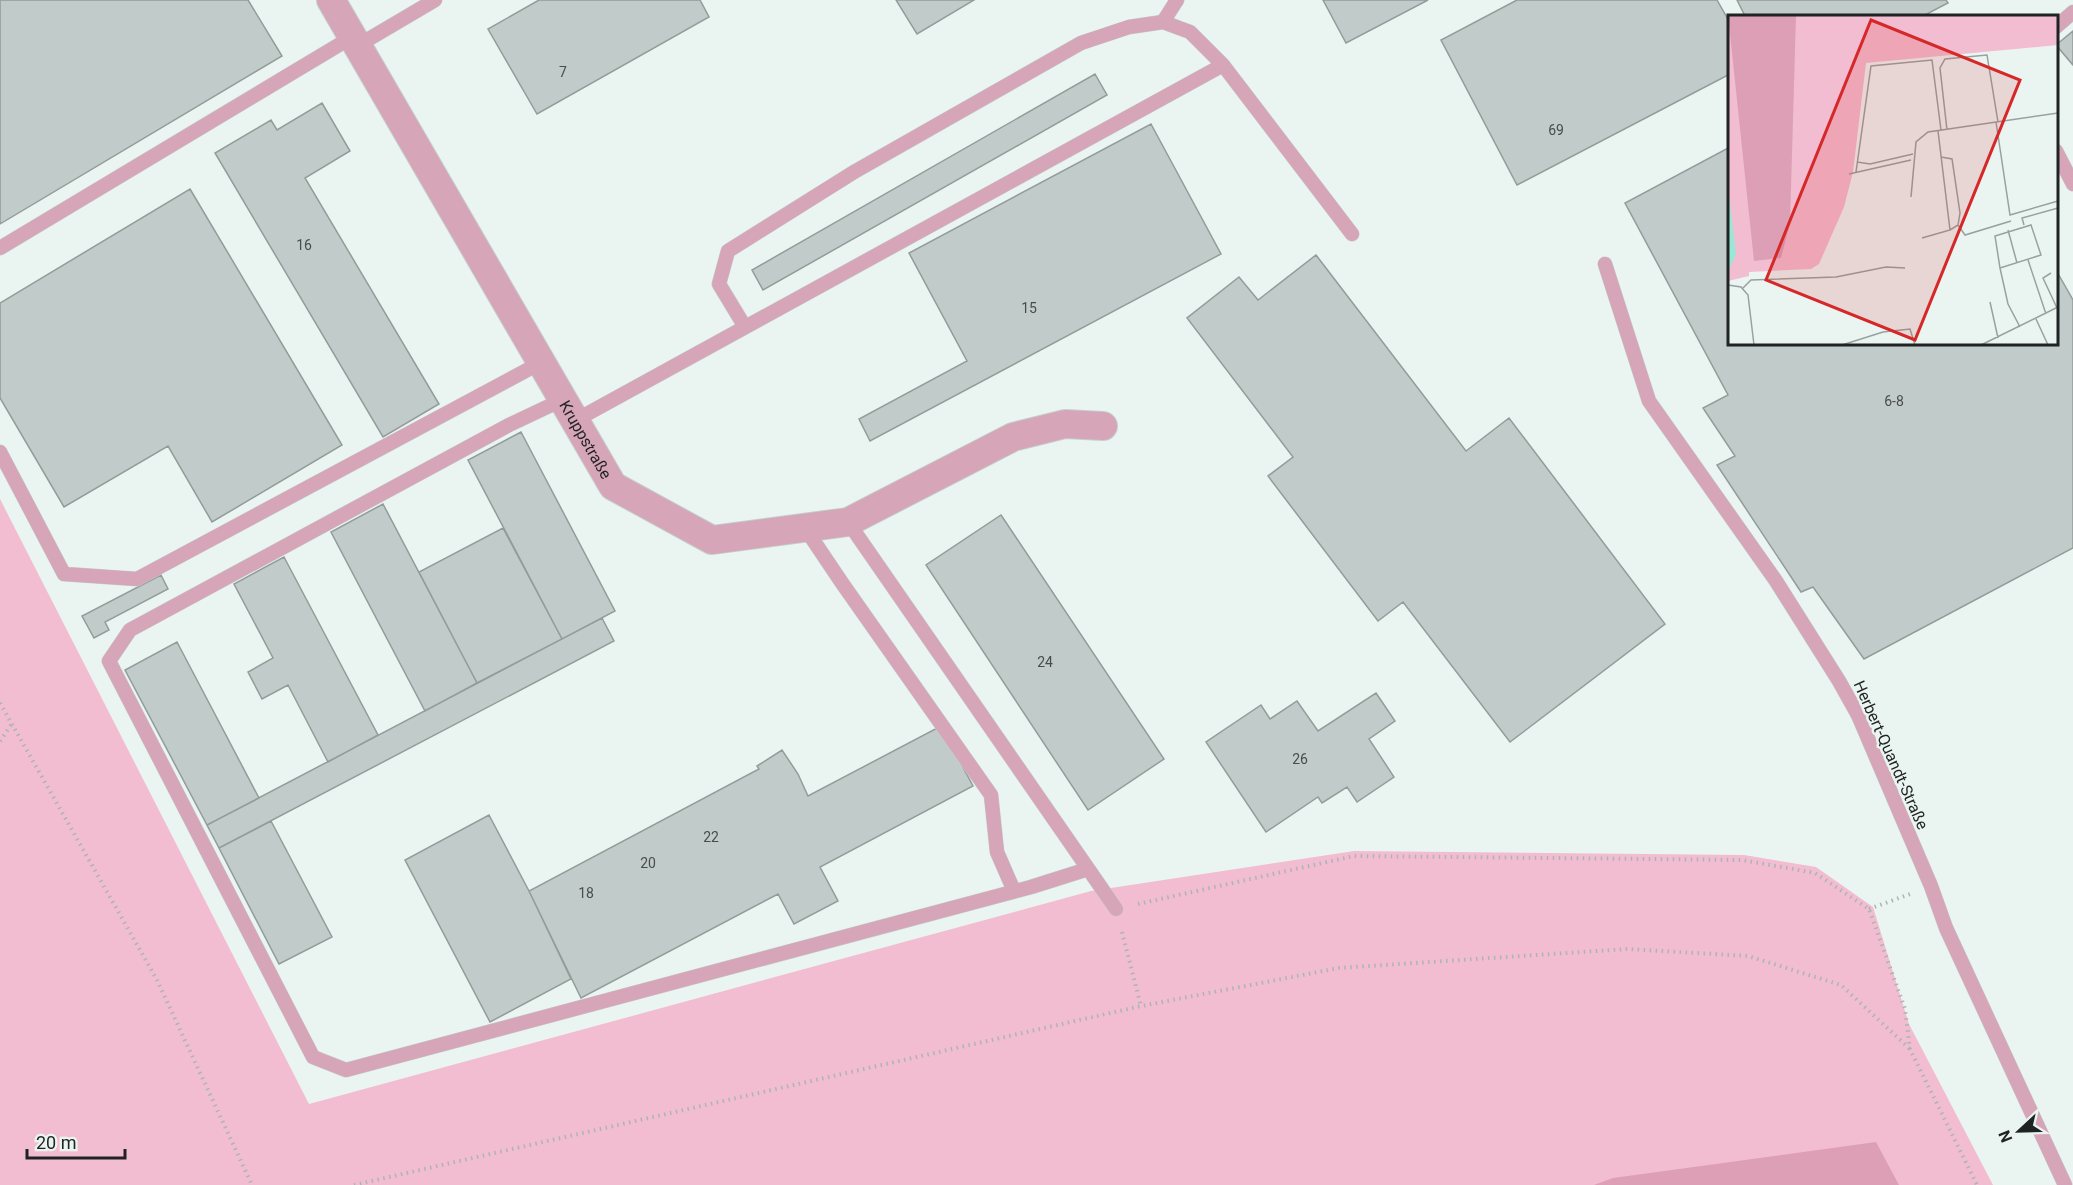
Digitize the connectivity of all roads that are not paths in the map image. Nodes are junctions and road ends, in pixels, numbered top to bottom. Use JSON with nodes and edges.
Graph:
{"nodes":[{"id":1,"x":331,"y":0,"type":"edge"},
{"id":2,"x":435,"y":0,"type":"edge"},
{"id":3,"x":1177,"y":0,"type":"edge"},
{"id":4,"x":2073,"y":12,"type":"edge"},
{"id":5,"x":1163,"y":22,"type":"junction"},
{"id":6,"x":2058,"y":25,"type":"edge"},
{"id":7,"x":355,"y":41,"type":"junction"},
{"id":8,"x":1223,"y":65,"type":"junction"},
{"id":9,"x":2058,"y":155,"type":"edge"},
{"id":10,"x":2073,"y":184,"type":"edge"},
{"id":11,"x":1353,"y":234,"type":"dead end"},
{"id":12,"x":0,"y":248,"type":"edge"},
{"id":13,"x":1605,"y":264,"type":"dead end"},
{"id":14,"x":745,"y":327,"type":"junction"},
{"id":15,"x":542,"y":362,"type":"junction"},
{"id":16,"x":570,"y":409,"type":"junction"},
{"id":17,"x":1103,"y":426,"type":"dead end"},
{"id":18,"x":0,"y":452,"type":"edge"},
{"id":19,"x":848,"y":522,"type":"junction"},
{"id":20,"x":806,"y":528,"type":"junction"},
{"id":21,"x":1088,"y":869,"type":"junction"},
{"id":22,"x":1014,"y":891,"type":"junction"},
{"id":23,"x":1116,"y":909,"type":"road end"},
{"id":24,"x":2065,"y":1185,"type":"edge"}],
"edges":[{"from":1,"to":7,"type":"street","name":"Kruppstraße"},
{"from":2,"to":7,"type":"lane"},
{"from":3,"to":5,"type":"lane"},
{"from":4,"to":6,"type":"lane"},
{"from":5,"to":8,"type":"lane"},
{"from":5,"to":14,"type":"lane"},
{"from":7,"to":12,"type":"lane"},
{"from":7,"to":15,"type":"street","name":"Kruppstraße"},
{"from":8,"to":11,"type":"lane"},
{"from":8,"to":14,"type":"lane"},
{"from":9,"to":10,"type":"lane"},
{"from":13,"to":24,"type":"lane","name":"Herbert-Quandt-Straße"},
{"from":14,"to":16,"type":"lane"},
{"from":15,"to":16,"type":"street","name":"Kruppstraße"},
{"from":15,"to":18,"type":"lane"},
{"from":16,"to":20,"type":"street","name":"Kruppstraße"},
{"from":16,"to":22,"type":"lane"},
{"from":17,"to":19,"type":"street","name":"Kruppstraße"},
{"from":19,"to":20,"type":"street","name":"Kruppstraße"},
{"from":19,"to":21,"type":"lane"},
{"from":20,"to":22,"type":"lane"},
{"from":21,"to":22,"type":"lane"},
{"from":21,"to":23,"type":"lane"}]}
